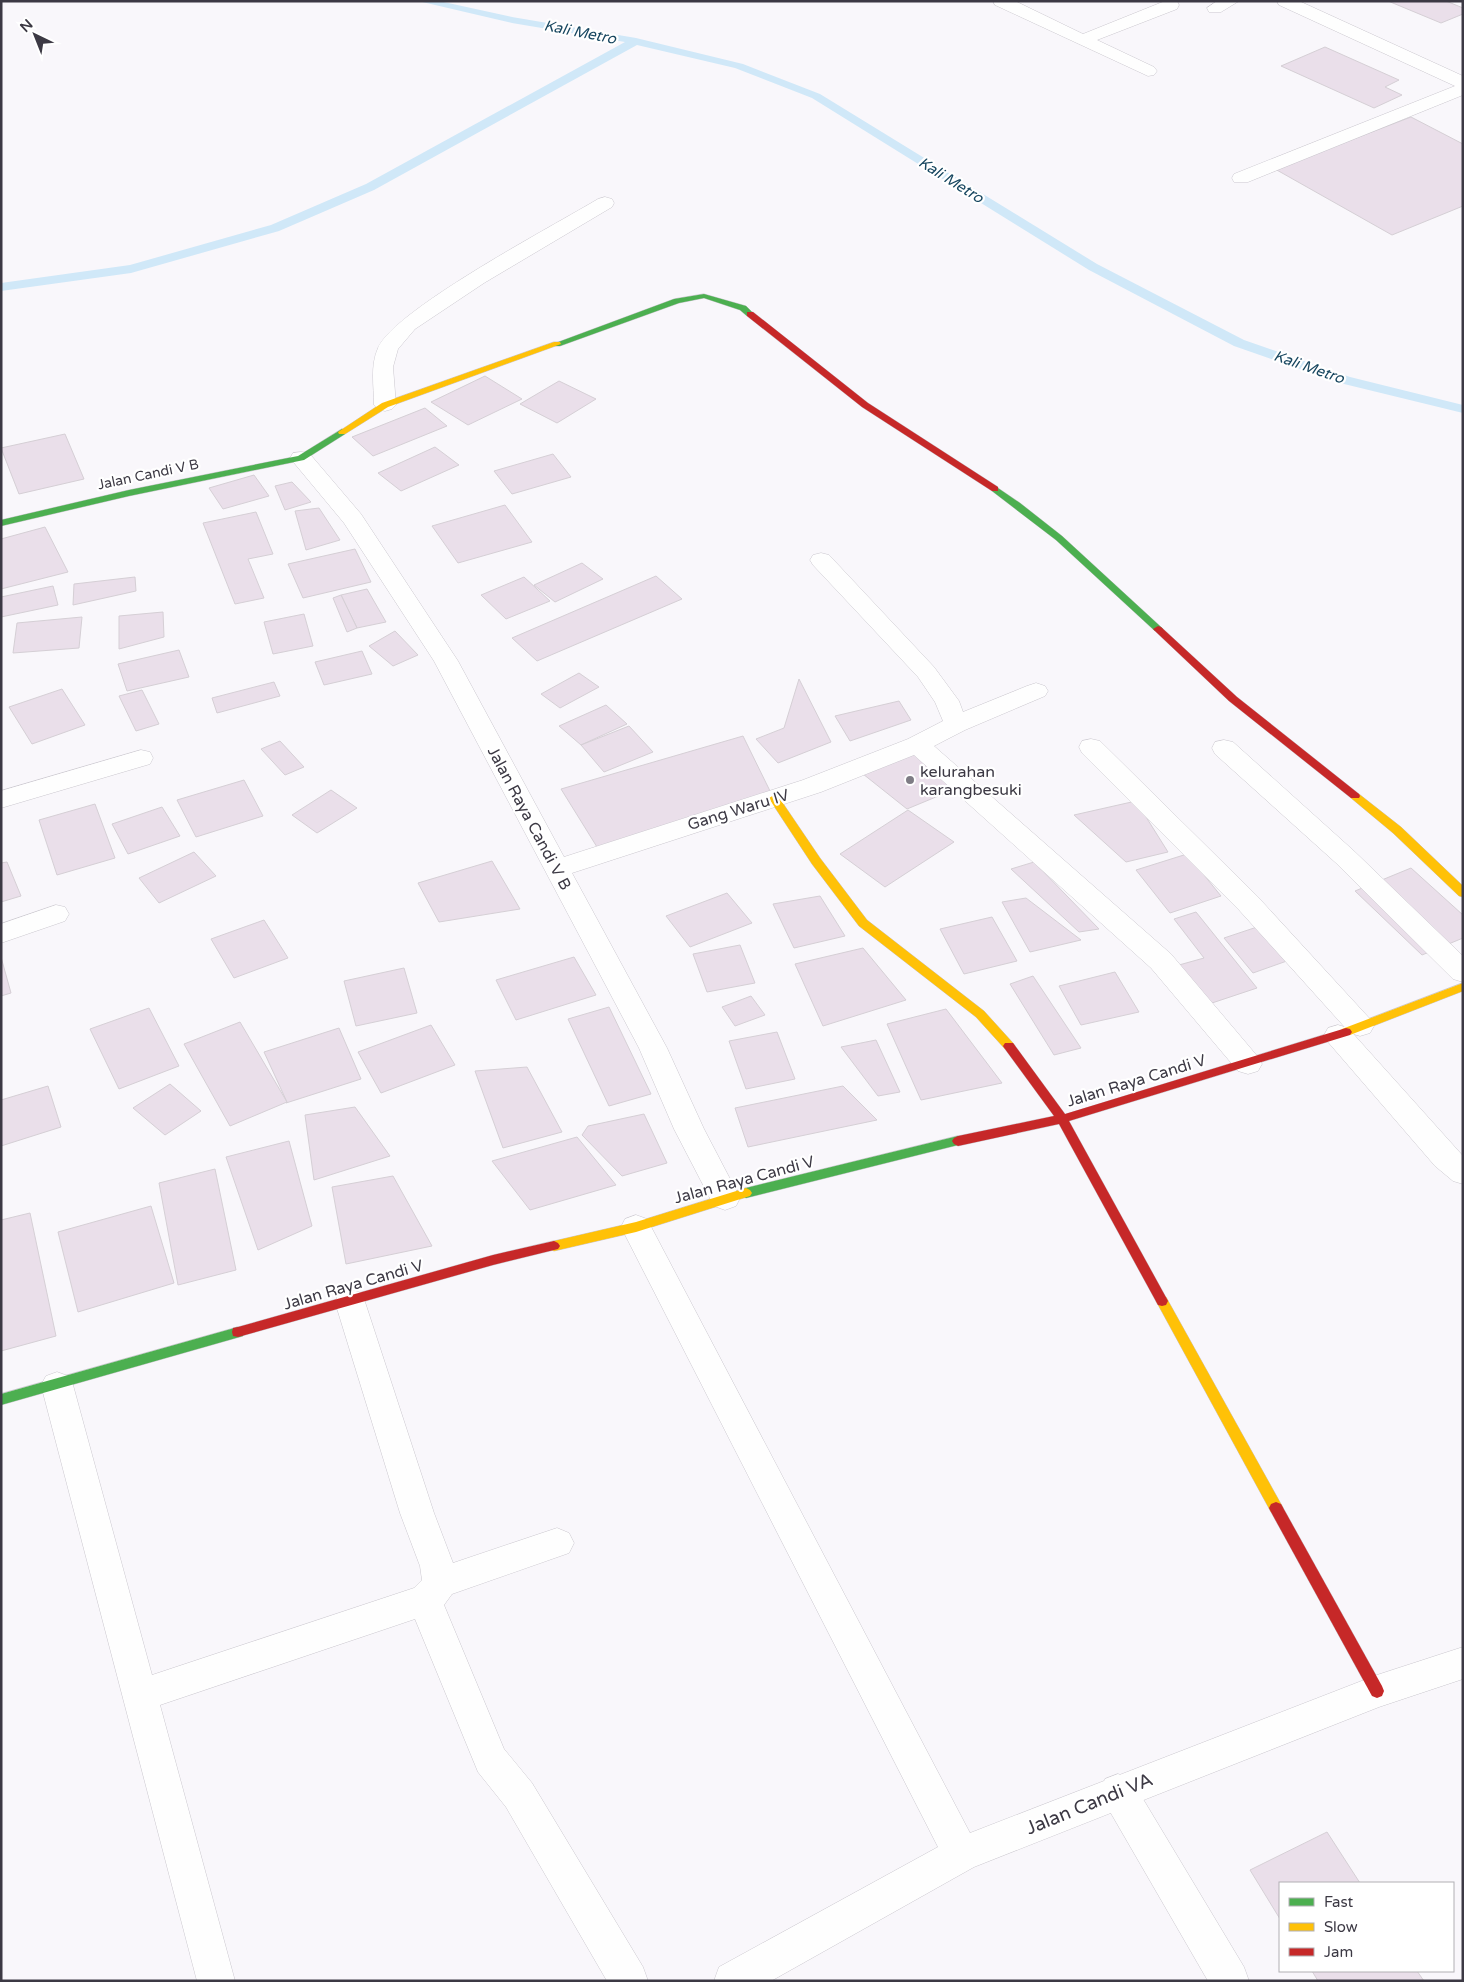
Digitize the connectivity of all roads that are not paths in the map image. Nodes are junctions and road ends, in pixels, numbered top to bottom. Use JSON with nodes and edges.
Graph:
{"nodes":[{"id":1,"x":1001,"y":1,"type":"edge"},
{"id":2,"x":1231,"y":1,"type":"edge"},
{"id":3,"x":1284,"y":1,"type":"edge"},
{"id":4,"x":1171,"y":5,"type":"dead end"},
{"id":5,"x":1215,"y":8,"type":"dead end"},
{"id":6,"x":1083,"y":40,"type":"junction"},
{"id":7,"x":1148,"y":71,"type":"dead end"},
{"id":8,"x":1463,"y":83,"type":"edge"},
{"id":9,"x":1463,"y":89,"type":"edge"},
{"id":10,"x":1240,"y":178,"type":"dead end"},
{"id":11,"x":605,"y":203,"type":"dead end"},
{"id":12,"x":385,"y":405,"type":"junction"},
{"id":13,"x":301,"y":458,"type":"junction"},
{"id":14,"x":1,"y":523,"type":"edge"},
{"id":15,"x":821,"y":560,"type":"dead end"},
{"id":16,"x":1036,"y":691,"type":"dead end"},
{"id":17,"x":956,"y":724,"type":"junction"},
{"id":18,"x":917,"y":744,"type":"junction"},
{"id":19,"x":1091,"y":747,"type":"dead end"},
{"id":20,"x":1224,"y":748,"type":"dead end"},
{"id":21,"x":141,"y":758,"type":"dead end"},
{"id":22,"x":774,"y":798,"type":"junction"},
{"id":23,"x":1,"y":800,"type":"edge"},
{"id":24,"x":556,"y":869,"type":"junction"},
{"id":25,"x":1463,"y":893,"type":"edge"},
{"id":26,"x":56,"y":914,"type":"dead end"},
{"id":27,"x":1,"y":934,"type":"edge"},
{"id":28,"x":1463,"y":972,"type":"edge"},
{"id":29,"x":1463,"y":987,"type":"edge"},
{"id":30,"x":1349,"y":1030,"type":"junction"},
{"id":31,"x":1248,"y":1064,"type":"junction"},
{"id":32,"x":1062,"y":1120,"type":"junction"},
{"id":33,"x":1463,"y":1173,"type":"edge"},
{"id":34,"x":725,"y":1198,"type":"junction"},
{"id":35,"x":636,"y":1227,"type":"junction"},
{"id":36,"x":350,"y":1302,"type":"junction"},
{"id":37,"x":57,"y":1385,"type":"junction"},
{"id":38,"x":1,"y":1400,"type":"edge"},
{"id":39,"x":557,"y":1543,"type":"dead end"},
{"id":40,"x":432,"y":1592,"type":"junction"},
{"id":41,"x":1463,"y":1663,"type":"edge"},
{"id":42,"x":1376,"y":1691,"type":"junction"},
{"id":43,"x":139,"y":1696,"type":"junction"},
{"id":44,"x":1118,"y":1791,"type":"junction"},
{"id":45,"x":961,"y":1854,"type":"junction"},
{"id":46,"x":216,"y":1981,"type":"edge"},
{"id":47,"x":629,"y":1981,"type":"edge"},
{"id":48,"x":733,"y":1981,"type":"edge"},
{"id":49,"x":1230,"y":1981,"type":"edge"}],
"edges":[{"from":1,"to":6,"type":"street"},
{"from":2,"to":5,"type":"street"},
{"from":3,"to":8,"type":"street"},
{"from":4,"to":6,"type":"street"},
{"from":6,"to":7,"type":"street"},
{"from":9,"to":10,"type":"street"},
{"from":11,"to":12,"type":"street"},
{"from":12,"to":13,"type":"street"},
{"from":12,"to":25,"type":"street"},
{"from":13,"to":14,"type":"street","name":"Jalan Candi V B"},
{"from":13,"to":24,"type":"street","name":"Jalan Raya Candi V B"},
{"from":15,"to":17,"type":"street"},
{"from":16,"to":17,"type":"street","name":"Gang Waru IV"},
{"from":17,"to":18,"type":"street","name":"Gang Waru IV"},
{"from":18,"to":22,"type":"street","name":"Gang Waru IV"},
{"from":18,"to":31,"type":"street"},
{"from":19,"to":30,"type":"street"},
{"from":20,"to":28,"type":"street"},
{"from":21,"to":23,"type":"street"},
{"from":22,"to":24,"type":"street","name":"Gang Waru IV"},
{"from":22,"to":32,"type":"street"},
{"from":24,"to":34,"type":"street","name":"Jalan Raya Candi V B"},
{"from":26,"to":27,"type":"street"},
{"from":29,"to":30,"type":"street","name":"Jalan Raya Candi V"},
{"from":30,"to":31,"type":"street","name":"Jalan Raya Candi V"},
{"from":30,"to":33,"type":"street"},
{"from":31,"to":32,"type":"street","name":"Jalan Raya Candi V"},
{"from":32,"to":34,"type":"street","name":"Jalan Raya Candi V"},
{"from":32,"to":42,"type":"street"},
{"from":34,"to":35,"type":"street","name":"Jalan Raya Candi V"},
{"from":35,"to":36,"type":"street","name":"Jalan Raya Candi V"},
{"from":35,"to":45,"type":"street"},
{"from":36,"to":37,"type":"street","name":"Jalan Raya Candi V"},
{"from":36,"to":40,"type":"street"},
{"from":37,"to":38,"type":"street","name":"Jalan Raya Candi V"},
{"from":37,"to":43,"type":"street"},
{"from":39,"to":40,"type":"street"},
{"from":40,"to":43,"type":"street"},
{"from":40,"to":47,"type":"street"},
{"from":41,"to":42,"type":"street","name":"Jalan Candi VA"},
{"from":42,"to":44,"type":"street","name":"Jalan Candi VA"},
{"from":43,"to":46,"type":"street"},
{"from":44,"to":45,"type":"street","name":"Jalan Candi VA"},
{"from":44,"to":49,"type":"street"},
{"from":45,"to":48,"type":"street","name":"Jalan Candi VA"}]}
